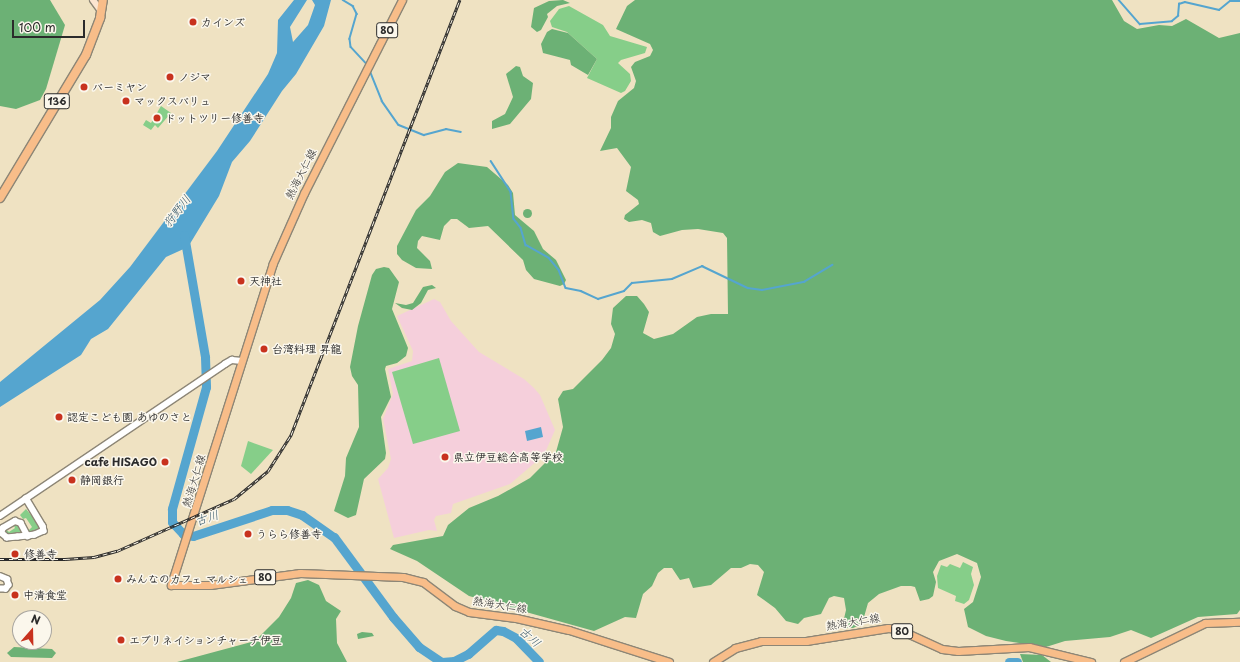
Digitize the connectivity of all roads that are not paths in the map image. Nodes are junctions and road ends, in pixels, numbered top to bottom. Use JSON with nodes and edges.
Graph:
{"nodes":[{"id":1,"x":93,"y":0,"type":"edge"},
{"id":2,"x":103,"y":0,"type":"edge"},
{"id":3,"x":402,"y":0,"type":"edge"},
{"id":4,"x":101,"y":11,"type":"junction"},
{"id":5,"x":0,"y":198,"type":"edge"},
{"id":6,"x":242,"y":361,"type":"junction"},
{"id":7,"x":26,"y":498,"type":"junction"},
{"id":8,"x":0,"y":516,"type":"edge"},
{"id":9,"x":28,"y":536,"type":"junction"},
{"id":10,"x":0,"y":576,"type":"edge"},
{"id":11,"x":0,"y":589,"type":"edge"},
{"id":12,"x":1240,"y":622,"type":"edge"},
{"id":13,"x":669,"y":662,"type":"edge"},
{"id":14,"x":713,"y":662,"type":"edge"},
{"id":15,"x":1091,"y":662,"type":"edge"},
{"id":16,"x":1124,"y":662,"type":"edge"}],
"edges":[{"from":1,"to":4,"type":"main road"},
{"from":2,"to":4,"type":"highway","number":"136"},
{"from":3,"to":6,"type":"main road","name":"熱海大仁線","number":"80"},
{"from":4,"to":5,"type":"highway","number":"136"},
{"from":6,"to":7,"type":"street"},
{"from":6,"to":13,"type":"main road","name":"熱海大仁線","number":"80"},
{"from":7,"to":8,"type":"street"},
{"from":7,"to":9,"type":"street"},
{"from":9,"to":9,"type":"street"},
{"from":10,"to":11,"type":"street"},
{"from":12,"to":16,"type":"main road"},
{"from":14,"to":15,"type":"main road","name":"熱海大仁線","number":"80"}]}
